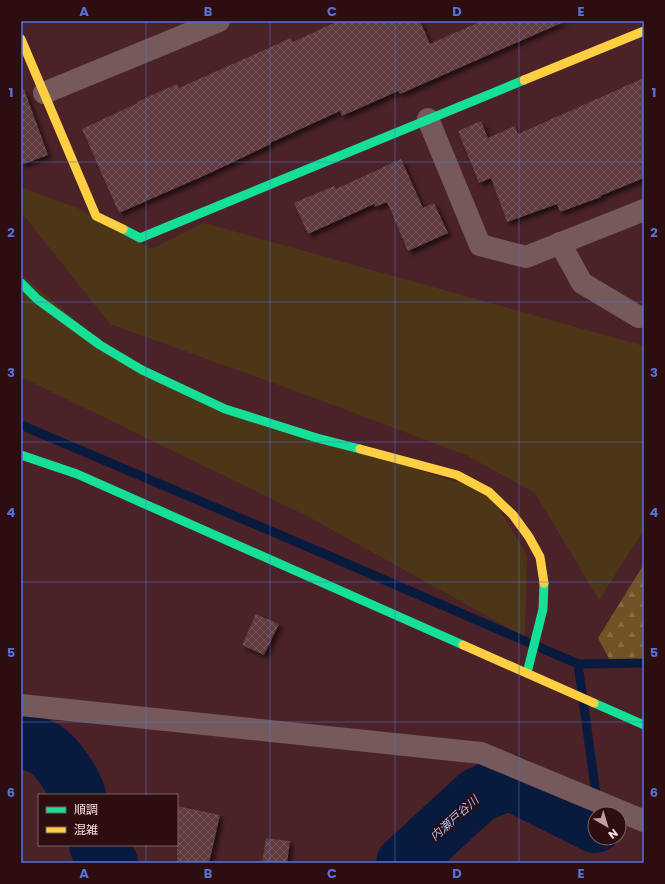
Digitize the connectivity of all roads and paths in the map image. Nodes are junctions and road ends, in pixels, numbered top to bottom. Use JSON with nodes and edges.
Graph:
{"nodes":[{"id":1,"x":219,"y":21,"type":"edge"},
{"id":2,"x":644,"y":31,"type":"edge"},
{"id":3,"x":21,"y":40,"type":"edge"},
{"id":4,"x":44,"y":93,"type":"junction"},
{"id":5,"x":428,"y":119,"type":"junction"},
{"id":6,"x":644,"y":210,"type":"edge"},
{"id":7,"x":560,"y":244,"type":"junction"},
{"id":8,"x":21,"y":283,"type":"edge"},
{"id":9,"x":638,"y":317,"type":"dead end"},
{"id":10,"x":21,"y":455,"type":"edge"},
{"id":11,"x":528,"y":673,"type":"junction"},
{"id":12,"x":21,"y":705,"type":"edge"},
{"id":13,"x":644,"y":725,"type":"edge"},
{"id":14,"x":644,"y":821,"type":"edge"}],
"edges":[{"from":1,"to":4,"type":"street"},
{"from":2,"to":5,"type":"street"},
{"from":3,"to":4,"type":"street"},
{"from":4,"to":5,"type":"street"},
{"from":5,"to":7,"type":"street"},
{"from":6,"to":7,"type":"street"},
{"from":7,"to":9,"type":"street"},
{"from":8,"to":11,"type":"street"},
{"from":10,"to":11,"type":"street"},
{"from":11,"to":13,"type":"street"},
{"from":12,"to":14,"type":"street"}]}
